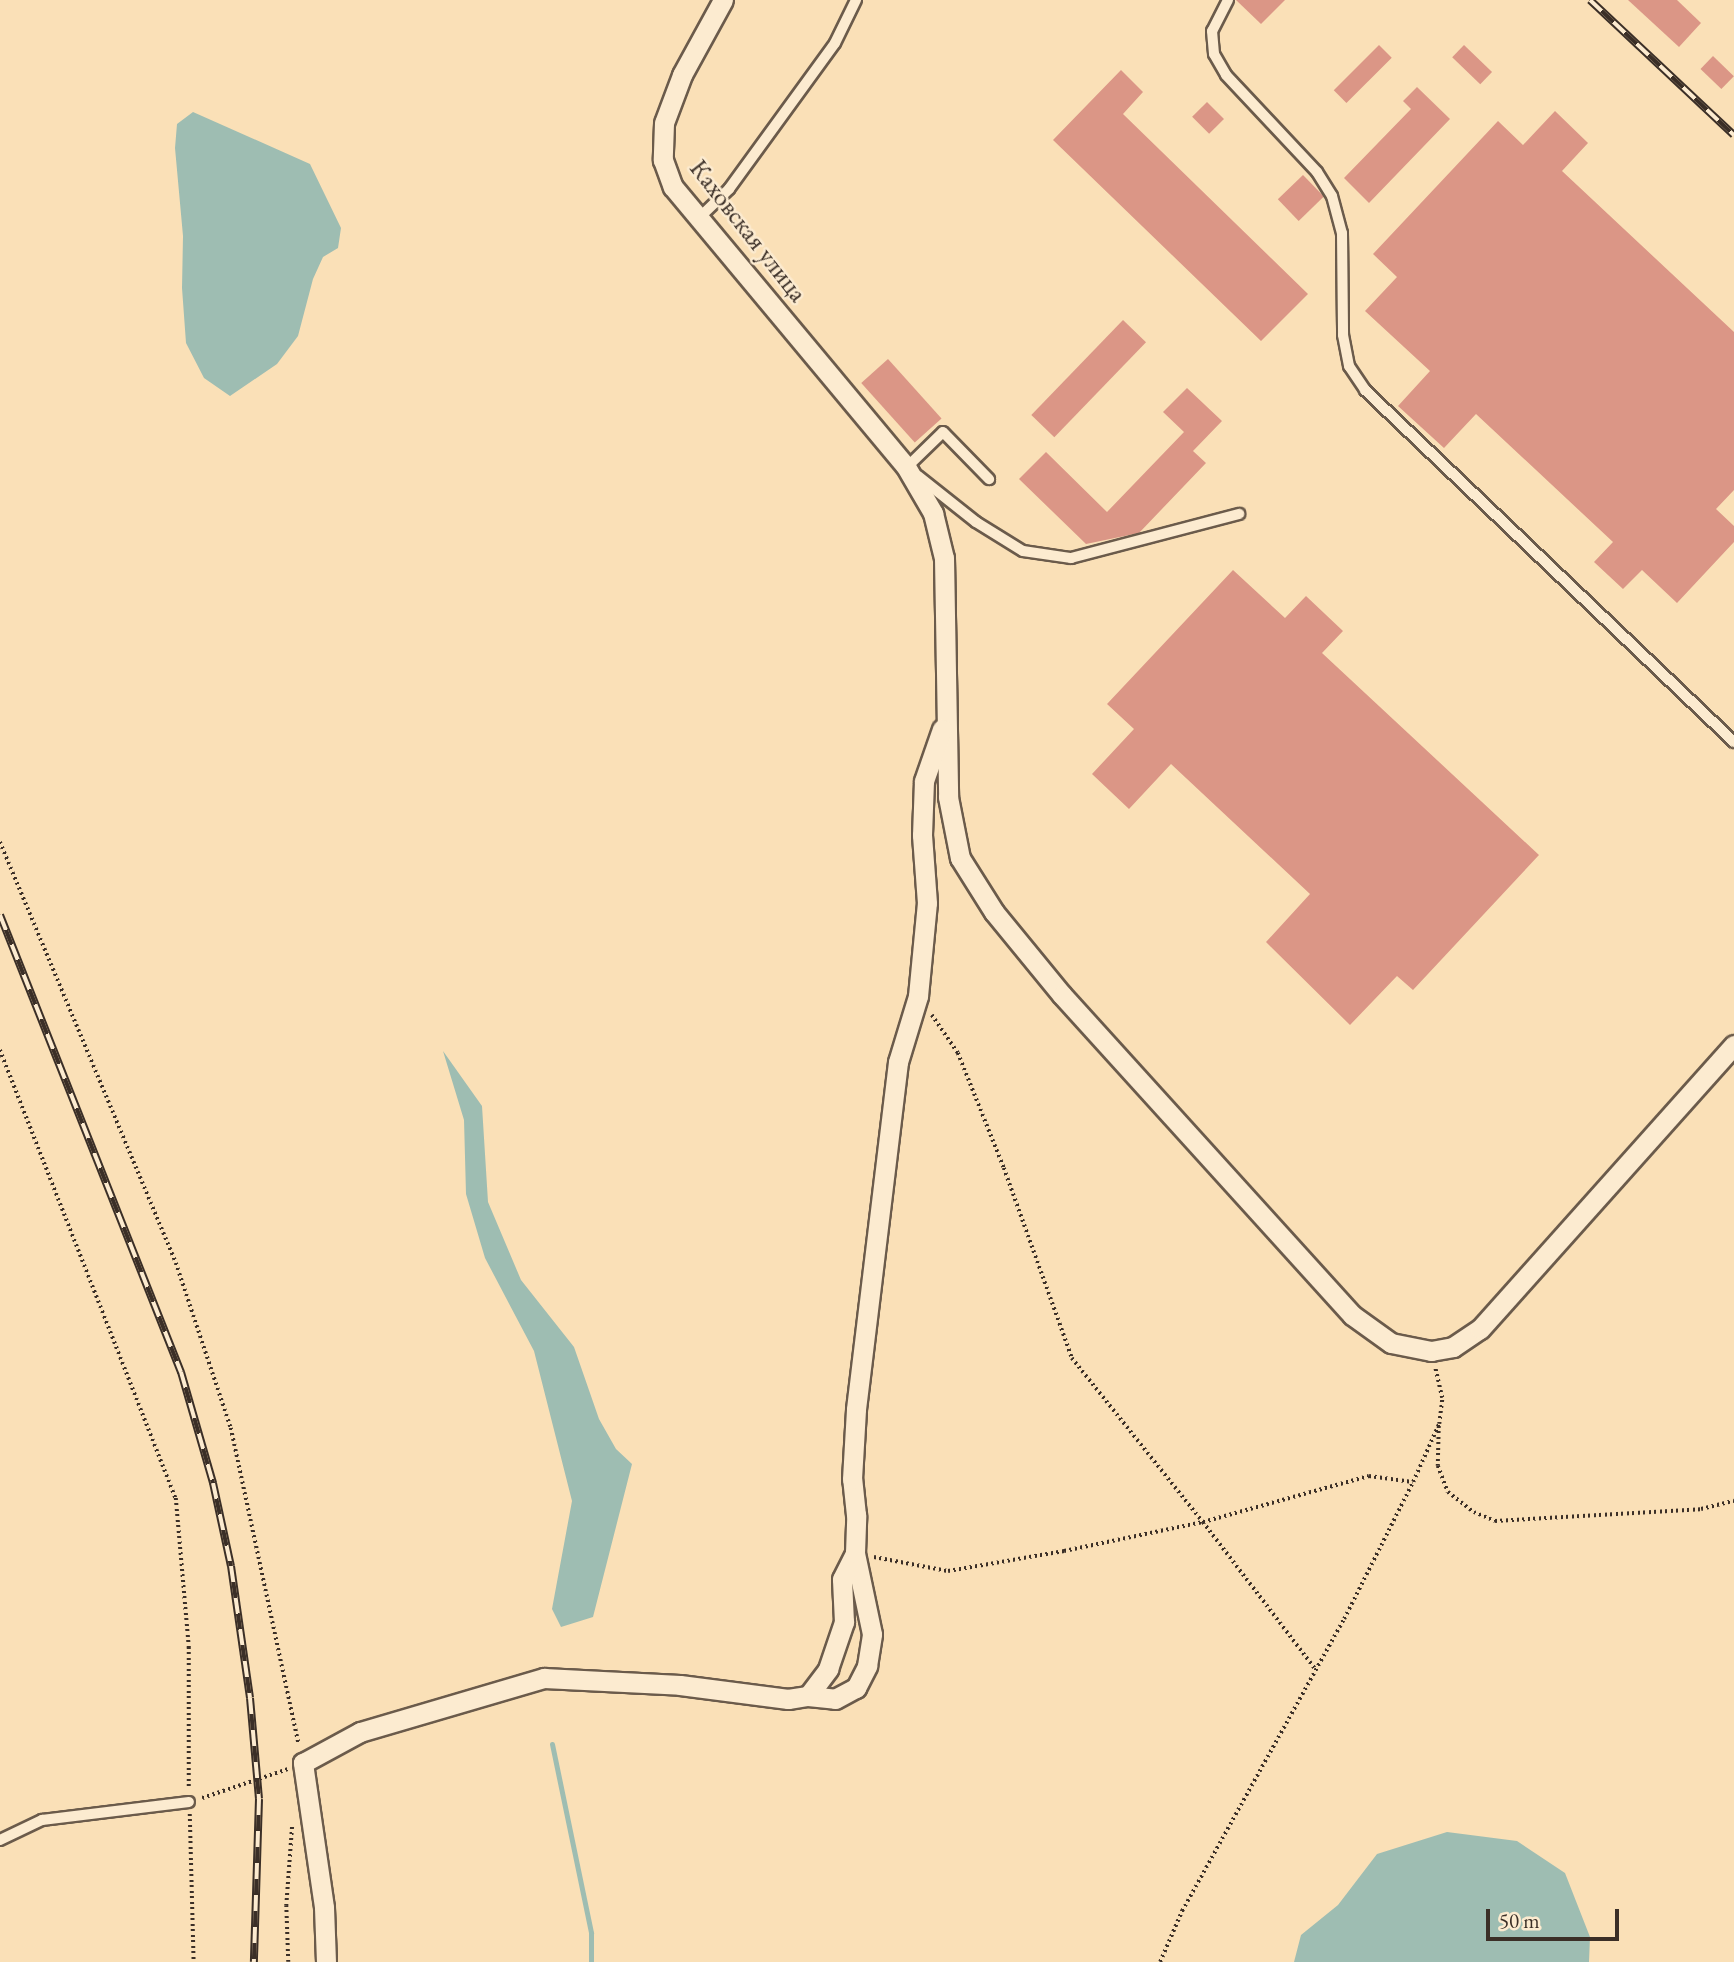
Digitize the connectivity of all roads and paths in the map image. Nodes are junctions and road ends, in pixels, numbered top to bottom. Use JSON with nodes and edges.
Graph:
{"nodes":[{"id":1,"x":723,"y":0,"type":"edge"},
{"id":2,"x":856,"y":0,"type":"edge"},
{"id":3,"x":1228,"y":0,"type":"edge"},
{"id":4,"x":699,"y":218,"type":"junction"},
{"id":5,"x":905,"y":465,"type":"junction"},
{"id":6,"x":989,"y":479,"type":"dead end"},
{"id":7,"x":1239,"y":514,"type":"dead end"},
{"id":8,"x":945,"y":718,"type":"junction"},
{"id":9,"x":1734,"y":742,"type":"edge"},
{"id":10,"x":0,"y":842,"type":"edge"},
{"id":11,"x":918,"y":996,"type":"junction"},
{"id":12,"x":1734,"y":1045,"type":"edge"},
{"id":13,"x":0,"y":1050,"type":"edge"},
{"id":14,"x":1431,"y":1351,"type":"junction"},
{"id":15,"x":1439,"y":1424,"type":"junction"},
{"id":16,"x":1413,"y":1482,"type":"junction"},
{"id":17,"x":1734,"y":1501,"type":"edge"},
{"id":18,"x":1203,"y":1522,"type":"junction"},
{"id":19,"x":855,"y":1553,"type":"junction"},
{"id":20,"x":1316,"y":1670,"type":"junction"},
{"id":21,"x":808,"y":1696,"type":"junction"},
{"id":22,"x":303,"y":1763,"type":"junction"},
{"id":23,"x":190,"y":1802,"type":"junction"},
{"id":24,"x":293,"y":1818,"type":"dead end"},
{"id":25,"x":0,"y":1840,"type":"edge"},
{"id":26,"x":194,"y":1962,"type":"edge"},
{"id":27,"x":288,"y":1962,"type":"edge"},
{"id":28,"x":326,"y":1962,"type":"edge"},
{"id":29,"x":1160,"y":1962,"type":"edge"}],
"edges":[{"from":1,"to":4,"type":"street","name":"Каховская улица"},
{"from":2,"to":4,"type":"lane"},
{"from":3,"to":9,"type":"lane"},
{"from":4,"to":5,"type":"street","name":"Каховская улица"},
{"from":5,"to":6,"type":"lane"},
{"from":5,"to":7,"type":"lane"},
{"from":5,"to":8,"type":"street","name":"Каховская улица"},
{"from":8,"to":11,"type":"street"},
{"from":8,"to":14,"type":"street","name":"Каховская улица"},
{"from":10,"to":22,"type":"path"},
{"from":11,"to":18,"type":"path"},
{"from":11,"to":19,"type":"street"},
{"from":12,"to":14,"type":"street"},
{"from":13,"to":23,"type":"path"},
{"from":14,"to":15,"type":"path"},
{"from":15,"to":16,"type":"path"},
{"from":15,"to":17,"type":"path"},
{"from":16,"to":18,"type":"path"},
{"from":16,"to":20,"type":"path"},
{"from":18,"to":19,"type":"path"},
{"from":18,"to":20,"type":"path"},
{"from":19,"to":21,"type":"street"},
{"from":19,"to":21,"type":"street"},
{"from":20,"to":29,"type":"path"},
{"from":21,"to":22,"type":"street"},
{"from":22,"to":23,"type":"path"},
{"from":22,"to":28,"type":"street"},
{"from":23,"to":25,"type":"lane"},
{"from":23,"to":26,"type":"path"},
{"from":24,"to":27,"type":"path"}]}
